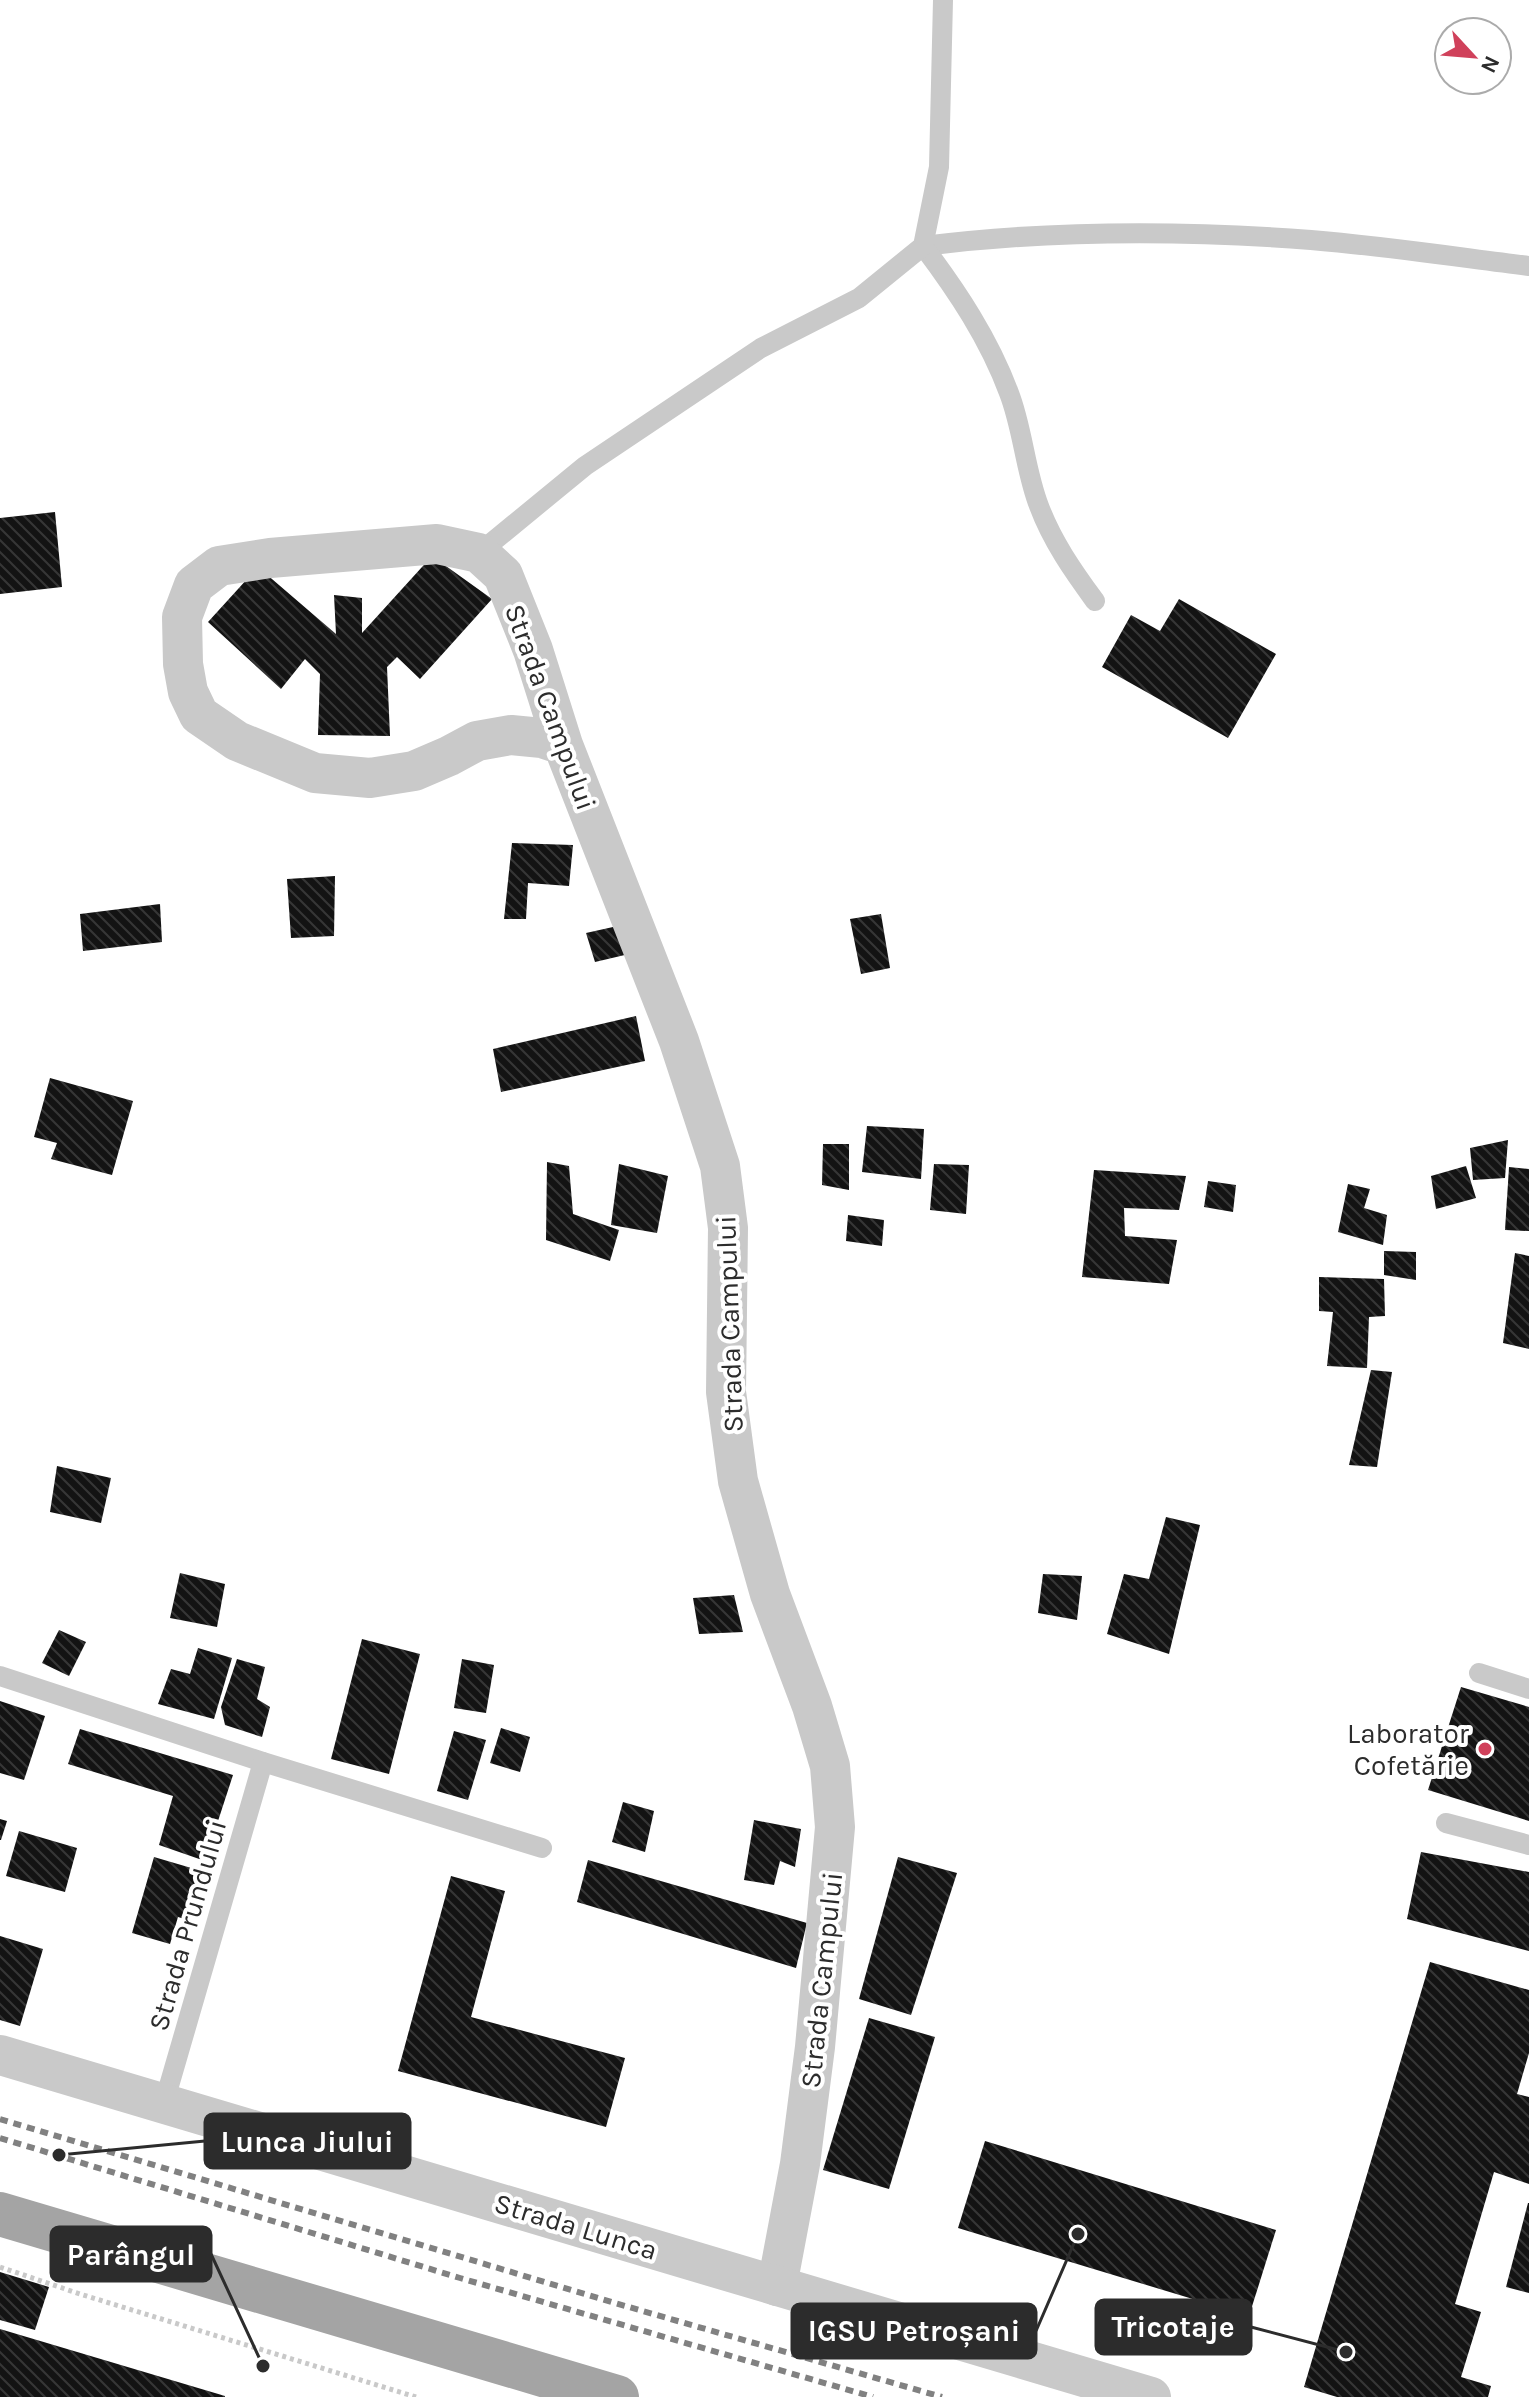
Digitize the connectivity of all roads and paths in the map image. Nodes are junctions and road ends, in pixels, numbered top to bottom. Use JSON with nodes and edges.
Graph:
{"nodes":[{"id":1,"x":943,"y":0,"type":"edge"},
{"id":2,"x":923,"y":246,"type":"junction"},
{"id":3,"x":1529,"y":266,"type":"edge"},
{"id":4,"x":491,"y":564,"type":"junction"},
{"id":5,"x":1095,"y":601,"type":"dead end"},
{"id":6,"x":563,"y":745,"type":"junction"},
{"id":7,"x":1479,"y":1673,"type":"dead end"},
{"id":8,"x":0,"y":1676,"type":"edge"},
{"id":9,"x":1529,"y":1689,"type":"edge"},
{"id":10,"x":263,"y":1762,"type":"junction"},
{"id":11,"x":1446,"y":1823,"type":"dead end"},
{"id":12,"x":1529,"y":1845,"type":"edge"},
{"id":13,"x":542,"y":1848,"type":"dead end"},
{"id":14,"x":0,"y":2055,"type":"edge"},
{"id":15,"x":164,"y":2103,"type":"junction"},
{"id":16,"x":0,"y":2214,"type":"edge"},
{"id":17,"x":0,"y":2267,"type":"edge"},
{"id":18,"x":777,"y":2286,"type":"junction"},
{"id":19,"x":411,"y":2396,"type":"edge"},
{"id":20,"x":617,"y":2397,"type":"edge"},
{"id":21,"x":1151,"y":2397,"type":"edge"}],
"edges":[{"from":1,"to":2,"type":"lane"},
{"from":2,"to":3,"type":"lane"},
{"from":2,"to":4,"type":"lane"},
{"from":2,"to":5,"type":"lane"},
{"from":4,"to":6,"type":"street","name":"Strada Campului"},
{"from":4,"to":6,"type":"street"},
{"from":6,"to":18,"type":"street","name":"Strada Campului"},
{"from":7,"to":9,"type":"lane"},
{"from":8,"to":10,"type":"lane"},
{"from":10,"to":13,"type":"lane"},
{"from":10,"to":15,"type":"lane","name":"Strada Prundului"},
{"from":11,"to":12,"type":"lane"},
{"from":14,"to":15,"type":"street","name":"Strada Lunca"},
{"from":15,"to":18,"type":"street","name":"Strada Lunca"},
{"from":16,"to":20,"type":"main road"},
{"from":17,"to":19,"type":"path"},
{"from":18,"to":21,"type":"street","name":"Strada Lunca"}]}
